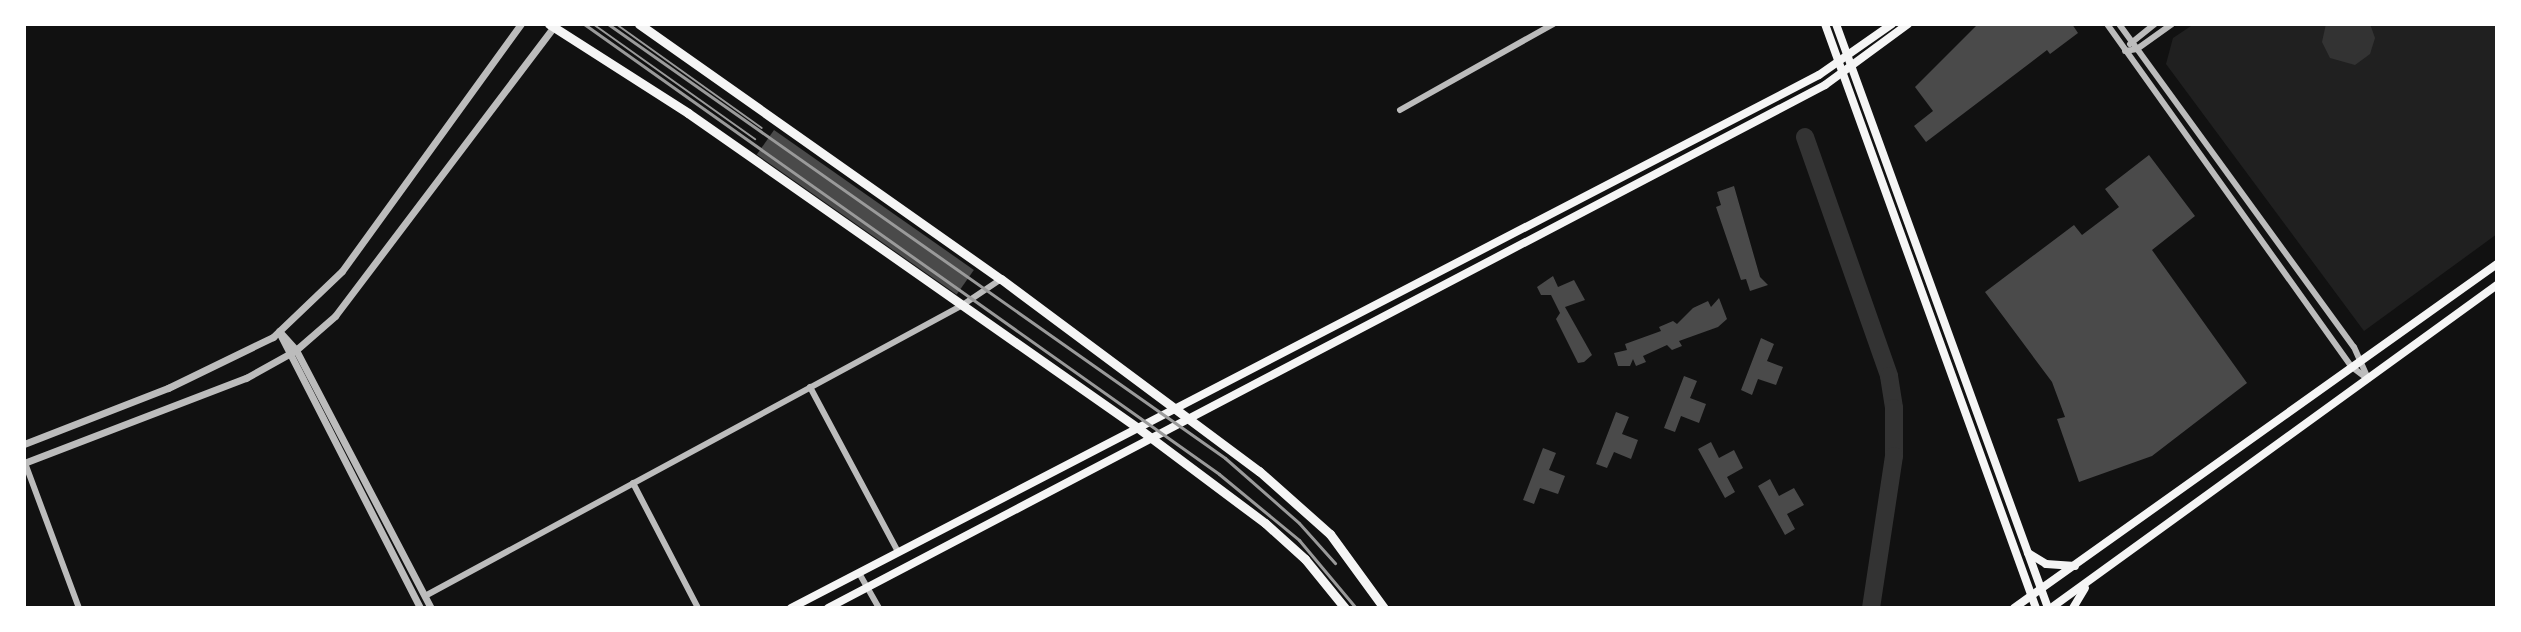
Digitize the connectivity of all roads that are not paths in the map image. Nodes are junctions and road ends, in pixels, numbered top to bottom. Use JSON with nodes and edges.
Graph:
{"nodes":[{"id":1,"x":521,"y":24,"type":"edge"},
{"id":2,"x":639,"y":24,"type":"edge"},
{"id":3,"x":1553,"y":24,"type":"edge"},
{"id":4,"x":1825,"y":24,"type":"edge"},
{"id":5,"x":1836,"y":24,"type":"edge"},
{"id":6,"x":1892,"y":24,"type":"edge"},
{"id":7,"x":1908,"y":24,"type":"edge"},
{"id":8,"x":2107,"y":24,"type":"edge"},
{"id":9,"x":2119,"y":24,"type":"edge"},
{"id":10,"x":2155,"y":24,"type":"edge"},
{"id":11,"x":2172,"y":24,"type":"edge"},
{"id":12,"x":553,"y":25,"type":"edge"},
{"id":13,"x":2131,"y":41,"type":"junction"},
{"id":14,"x":2137,"y":49,"type":"junction"},
{"id":15,"x":2125,"y":51,"type":"junction"},
{"id":16,"x":1848,"y":56,"type":"junction"},
{"id":17,"x":1839,"y":62,"type":"junction"},
{"id":18,"x":1851,"y":66,"type":"junction"},
{"id":19,"x":1842,"y":72,"type":"junction"},
{"id":20,"x":1400,"y":110,"type":"dead end"},
{"id":21,"x":2497,"y":264,"type":"edge"},
{"id":22,"x":1001,"y":279,"type":"junction"},
{"id":23,"x":2497,"y":285,"type":"edge"},
{"id":24,"x":961,"y":306,"type":"junction"},
{"id":25,"x":279,"y":331,"type":"junction"},
{"id":26,"x":296,"y":350,"type":"junction"},
{"id":27,"x":287,"y":355,"type":"junction"},
{"id":28,"x":2362,"y":360,"type":"junction"},
{"id":29,"x":2352,"y":367,"type":"junction"},
{"id":30,"x":2368,"y":379,"type":"junction"},
{"id":31,"x":810,"y":387,"type":"junction"},
{"id":32,"x":1176,"y":407,"type":"junction"},
{"id":33,"x":1190,"y":419,"type":"junction"},
{"id":34,"x":1138,"y":428,"type":"junction"},
{"id":35,"x":1154,"y":440,"type":"junction"},
{"id":36,"x":24,"y":444,"type":"edge"},
{"id":37,"x":24,"y":463,"type":"edge"},
{"id":38,"x":633,"y":483,"type":"junction"},
{"id":39,"x":2026,"y":550,"type":"junction"},
{"id":40,"x":898,"y":552,"type":"junction"},
{"id":41,"x":2076,"y":566,"type":"junction"},
{"id":42,"x":859,"y":573,"type":"junction"},
{"id":43,"x":2089,"y":583,"type":"junction"},
{"id":44,"x":868,"y":587,"type":"junction"},
{"id":45,"x":2041,"y":590,"type":"junction"},
{"id":46,"x":425,"y":596,"type":"junction"},
{"id":47,"x":2031,"y":596,"type":"junction"},
{"id":48,"x":79,"y":608,"type":"edge"},
{"id":49,"x":420,"y":608,"type":"edge"},
{"id":50,"x":431,"y":608,"type":"edge"},
{"id":51,"x":698,"y":608,"type":"edge"},
{"id":52,"x":791,"y":608,"type":"edge"},
{"id":53,"x":828,"y":608,"type":"edge"},
{"id":54,"x":879,"y":608,"type":"edge"},
{"id":55,"x":1345,"y":608,"type":"edge"},
{"id":56,"x":1384,"y":608,"type":"edge"},
{"id":57,"x":2014,"y":608,"type":"edge"},
{"id":58,"x":2036,"y":608,"type":"edge"},
{"id":59,"x":2050,"y":608,"type":"edge"},
{"id":60,"x":2073,"y":608,"type":"edge"}],
"edges":[{"from":1,"to":25,"type":"street"},
{"from":2,"to":22,"type":"main road"},
{"from":3,"to":20,"type":"street"},
{"from":4,"to":17,"type":"main road"},
{"from":5,"to":16,"type":"main road"},
{"from":6,"to":16,"type":"main road"},
{"from":7,"to":18,"type":"main road"},
{"from":8,"to":15,"type":"street"},
{"from":9,"to":13,"type":"street"},
{"from":10,"to":13,"type":"street"},
{"from":11,"to":14,"type":"street"},
{"from":12,"to":24,"type":"main road"},
{"from":12,"to":26,"type":"street"},
{"from":13,"to":14,"type":"street"},
{"from":13,"to":15,"type":"street"},
{"from":14,"to":15,"type":"street"},
{"from":14,"to":28,"type":"street"},
{"from":15,"to":29,"type":"street"},
{"from":16,"to":17,"type":"main road"},
{"from":16,"to":18,"type":"main road"},
{"from":17,"to":19,"type":"main road"},
{"from":17,"to":32,"type":"main road"},
{"from":18,"to":19,"type":"main road"},
{"from":18,"to":39,"type":"main road"},
{"from":19,"to":33,"type":"main road"},
{"from":19,"to":47,"type":"main road"},
{"from":21,"to":28,"type":"main road"},
{"from":22,"to":24,"type":"street"},
{"from":22,"to":32,"type":"main road"},
{"from":23,"to":30,"type":"main road"},
{"from":24,"to":31,"type":"street"},
{"from":24,"to":34,"type":"main road"},
{"from":25,"to":26,"type":"street"},
{"from":25,"to":27,"type":"street"},
{"from":25,"to":36,"type":"street"},
{"from":26,"to":27,"type":"street"},
{"from":26,"to":46,"type":"street"},
{"from":27,"to":37,"type":"street"},
{"from":27,"to":49,"type":"street"},
{"from":28,"to":29,"type":"main road"},
{"from":28,"to":30,"type":"street"},
{"from":29,"to":30,"type":"street"},
{"from":29,"to":41,"type":"main road"},
{"from":30,"to":43,"type":"main road"},
{"from":31,"to":38,"type":"street"},
{"from":31,"to":40,"type":"street"},
{"from":32,"to":33,"type":"main road"},
{"from":32,"to":34,"type":"main road"},
{"from":33,"to":35,"type":"main road"},
{"from":33,"to":56,"type":"main road"},
{"from":34,"to":35,"type":"main road"},
{"from":34,"to":40,"type":"main road"},
{"from":35,"to":44,"type":"main road"},
{"from":35,"to":55,"type":"main road"},
{"from":37,"to":48,"type":"street"},
{"from":38,"to":46,"type":"street"},
{"from":38,"to":51,"type":"street"},
{"from":39,"to":41,"type":"main road"},
{"from":39,"to":45,"type":"main road"},
{"from":40,"to":42,"type":"main road"},
{"from":41,"to":45,"type":"main road"},
{"from":42,"to":44,"type":"street"},
{"from":42,"to":52,"type":"main road"},
{"from":43,"to":59,"type":"main road"},
{"from":43,"to":60,"type":"main road"},
{"from":44,"to":53,"type":"main road"},
{"from":44,"to":54,"type":"street"},
{"from":45,"to":47,"type":"main road"},
{"from":45,"to":59,"type":"main road"},
{"from":46,"to":50,"type":"street"},
{"from":47,"to":57,"type":"main road"},
{"from":47,"to":58,"type":"main road"}]}
